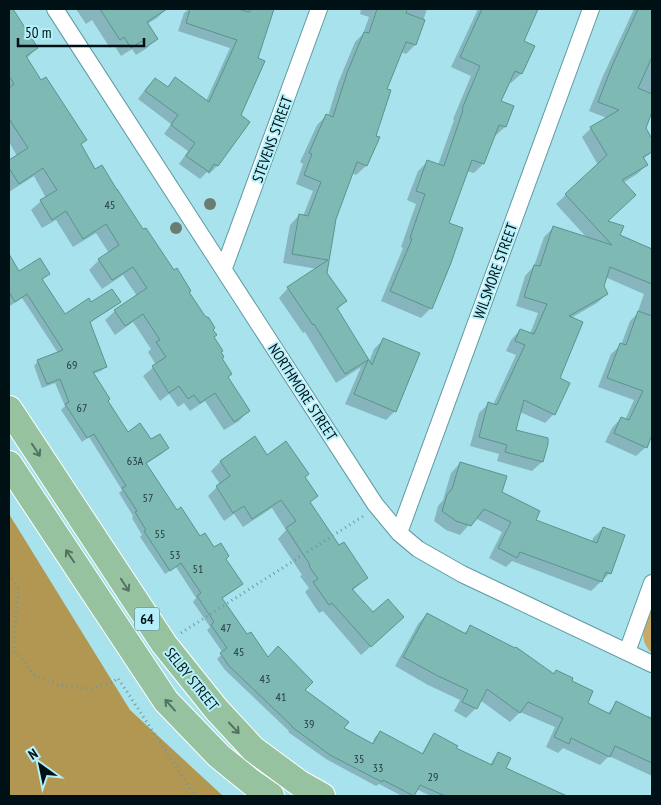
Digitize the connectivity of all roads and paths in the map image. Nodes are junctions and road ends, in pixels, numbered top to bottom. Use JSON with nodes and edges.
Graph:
{"nodes":[{"id":1,"x":55,"y":9,"type":"edge"},
{"id":2,"x":319,"y":9,"type":"edge"},
{"id":3,"x":591,"y":9,"type":"edge"},
{"id":4,"x":224,"y":268,"type":"junction"},
{"id":5,"x":9,"y":410,"type":"edge"},
{"id":6,"x":9,"y":464,"type":"edge"},
{"id":7,"x":368,"y":513,"type":"dead end"},
{"id":8,"x":399,"y":533,"type":"junction"},
{"id":9,"x":9,"y":576,"type":"edge"},
{"id":10,"x":652,"y":584,"type":"edge"},
{"id":11,"x":164,"y":644,"type":"junction"},
{"id":12,"x":627,"y":652,"type":"junction"},
{"id":13,"x":652,"y":664,"type":"edge"},
{"id":14,"x":195,"y":796,"type":"edge"},
{"id":15,"x":271,"y":796,"type":"edge"},
{"id":16,"x":322,"y":796,"type":"edge"}],
"edges":[{"from":1,"to":4,"type":"street","name":"NORTHMORE STREET"},
{"from":2,"to":4,"type":"street","name":"STEVENS STREET"},
{"from":3,"to":8,"type":"street","name":"WILSMORE STREET"},
{"from":4,"to":8,"type":"street","name":"NORTHMORE STREET"},
{"from":5,"to":11,"type":"main road","name":"SELBY STREET","number":"64","one_way":true},
{"from":15,"to":6,"type":"main road","name":"SELBY STREET","number":"64","one_way":true},
{"from":7,"to":11,"type":"path"},
{"from":8,"to":12,"type":"street","name":"NORTHMORE STREET"},
{"from":9,"to":14,"type":"path"},
{"from":10,"to":12,"type":"street"},
{"from":11,"to":16,"type":"main road","name":"SELBY STREET","number":"64","one_way":true},
{"from":12,"to":13,"type":"street","name":"NORTHMORE STREET"}]}
